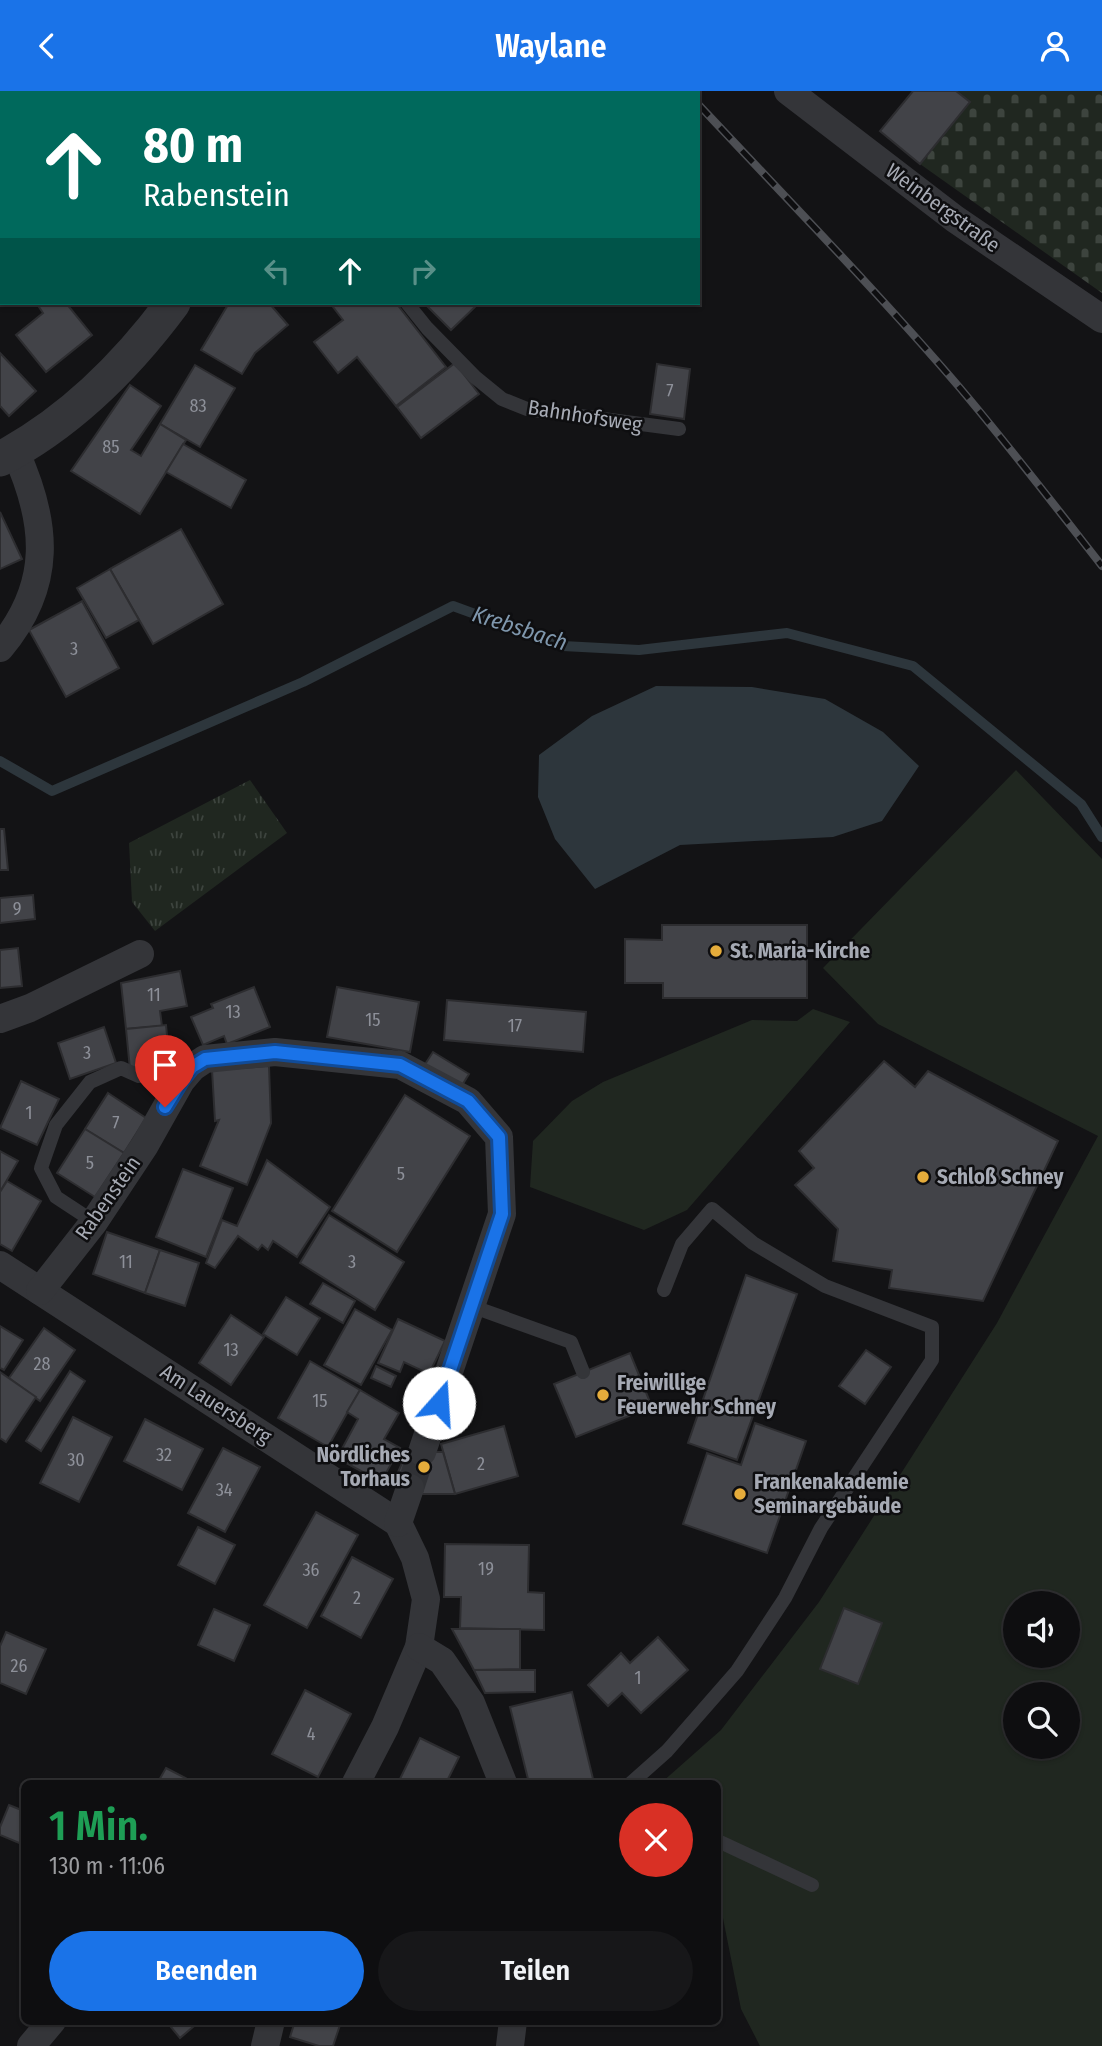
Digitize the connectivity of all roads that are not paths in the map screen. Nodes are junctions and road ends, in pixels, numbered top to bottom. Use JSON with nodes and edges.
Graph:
{"nodes":[{"id":1,"x":788,"y":91,"type":"edge"},
{"id":2,"x":172,"y":305,"type":"edge"},
{"id":3,"x":409,"y":305,"type":"edge"},
{"id":4,"x":1102,"y":319,"type":"edge"},
{"id":5,"x":679,"y":429,"type":"dead end"},
{"id":6,"x":7,"y":455,"type":"edge"},
{"id":7,"x":0,"y":647,"type":"edge"},
{"id":8,"x":140,"y":954,"type":"dead end"},
{"id":9,"x":0,"y":1019,"type":"edge"},
{"id":10,"x":139,"y":1076,"type":"dead end"},
{"id":11,"x":94,"y":1222,"type":"junction"},
{"id":12,"x":0,"y":1265,"type":"edge"},
{"id":13,"x":664,"y":1290,"type":"dead end"},
{"id":14,"x":40,"y":1291,"type":"junction"},
{"id":15,"x":471,"y":1306,"type":"junction"},
{"id":16,"x":583,"y":1372,"type":"dead end"},
{"id":17,"x":422,"y":1452,"type":"tunnel mouth"},
{"id":18,"x":410,"y":1488,"type":"tunnel mouth"},
{"id":19,"x":398,"y":1523,"type":"junction"},
{"id":20,"x":419,"y":1647,"type":"junction"},
{"id":21,"x":358,"y":1780,"type":"edge"},
{"id":22,"x":502,"y":1780,"type":"edge"},
{"id":23,"x":634,"y":1780,"type":"edge"},
{"id":24,"x":721,"y":1842,"type":"edge"},
{"id":25,"x":812,"y":1885,"type":"dead end"},
{"id":26,"x":49,"y":2025,"type":"edge"},
{"id":27,"x":270,"y":2025,"type":"edge"},
{"id":28,"x":513,"y":2025,"type":"edge"},
{"id":29,"x":31,"y":2046,"type":"edge"},
{"id":30,"x":265,"y":2046,"type":"edge"},
{"id":31,"x":510,"y":2046,"type":"edge"}],
"edges":[{"from":1,"to":4,"type":"street","name":"Weinbergstraße"},
{"from":2,"to":6,"type":"street"},
{"from":3,"to":5,"type":"lane","name":"Bahnhofsweg"},
{"from":6,"to":7,"type":"street"},
{"from":8,"to":9,"type":"street"},
{"from":10,"to":11,"type":"lane"},
{"from":11,"to":14,"type":"street","name":"Rabenstein"},
{"from":11,"to":15,"type":"street","name":"Rabenstein"},
{"from":12,"to":14,"type":"street","name":"Am Lauersberg"},
{"from":13,"to":23,"type":"lane"},
{"from":14,"to":19,"type":"street","name":"Am Lauersberg"},
{"from":15,"to":16,"type":"lane"},
{"from":15,"to":17,"type":"street"},
{"from":18,"to":19,"type":"street"},
{"from":19,"to":20,"type":"street"},
{"from":20,"to":21,"type":"street"},
{"from":20,"to":22,"type":"street"},
{"from":24,"to":25,"type":"lane"},
{"from":26,"to":29,"type":"street"},
{"from":27,"to":30,"type":"street"},
{"from":28,"to":31,"type":"street"}]}
